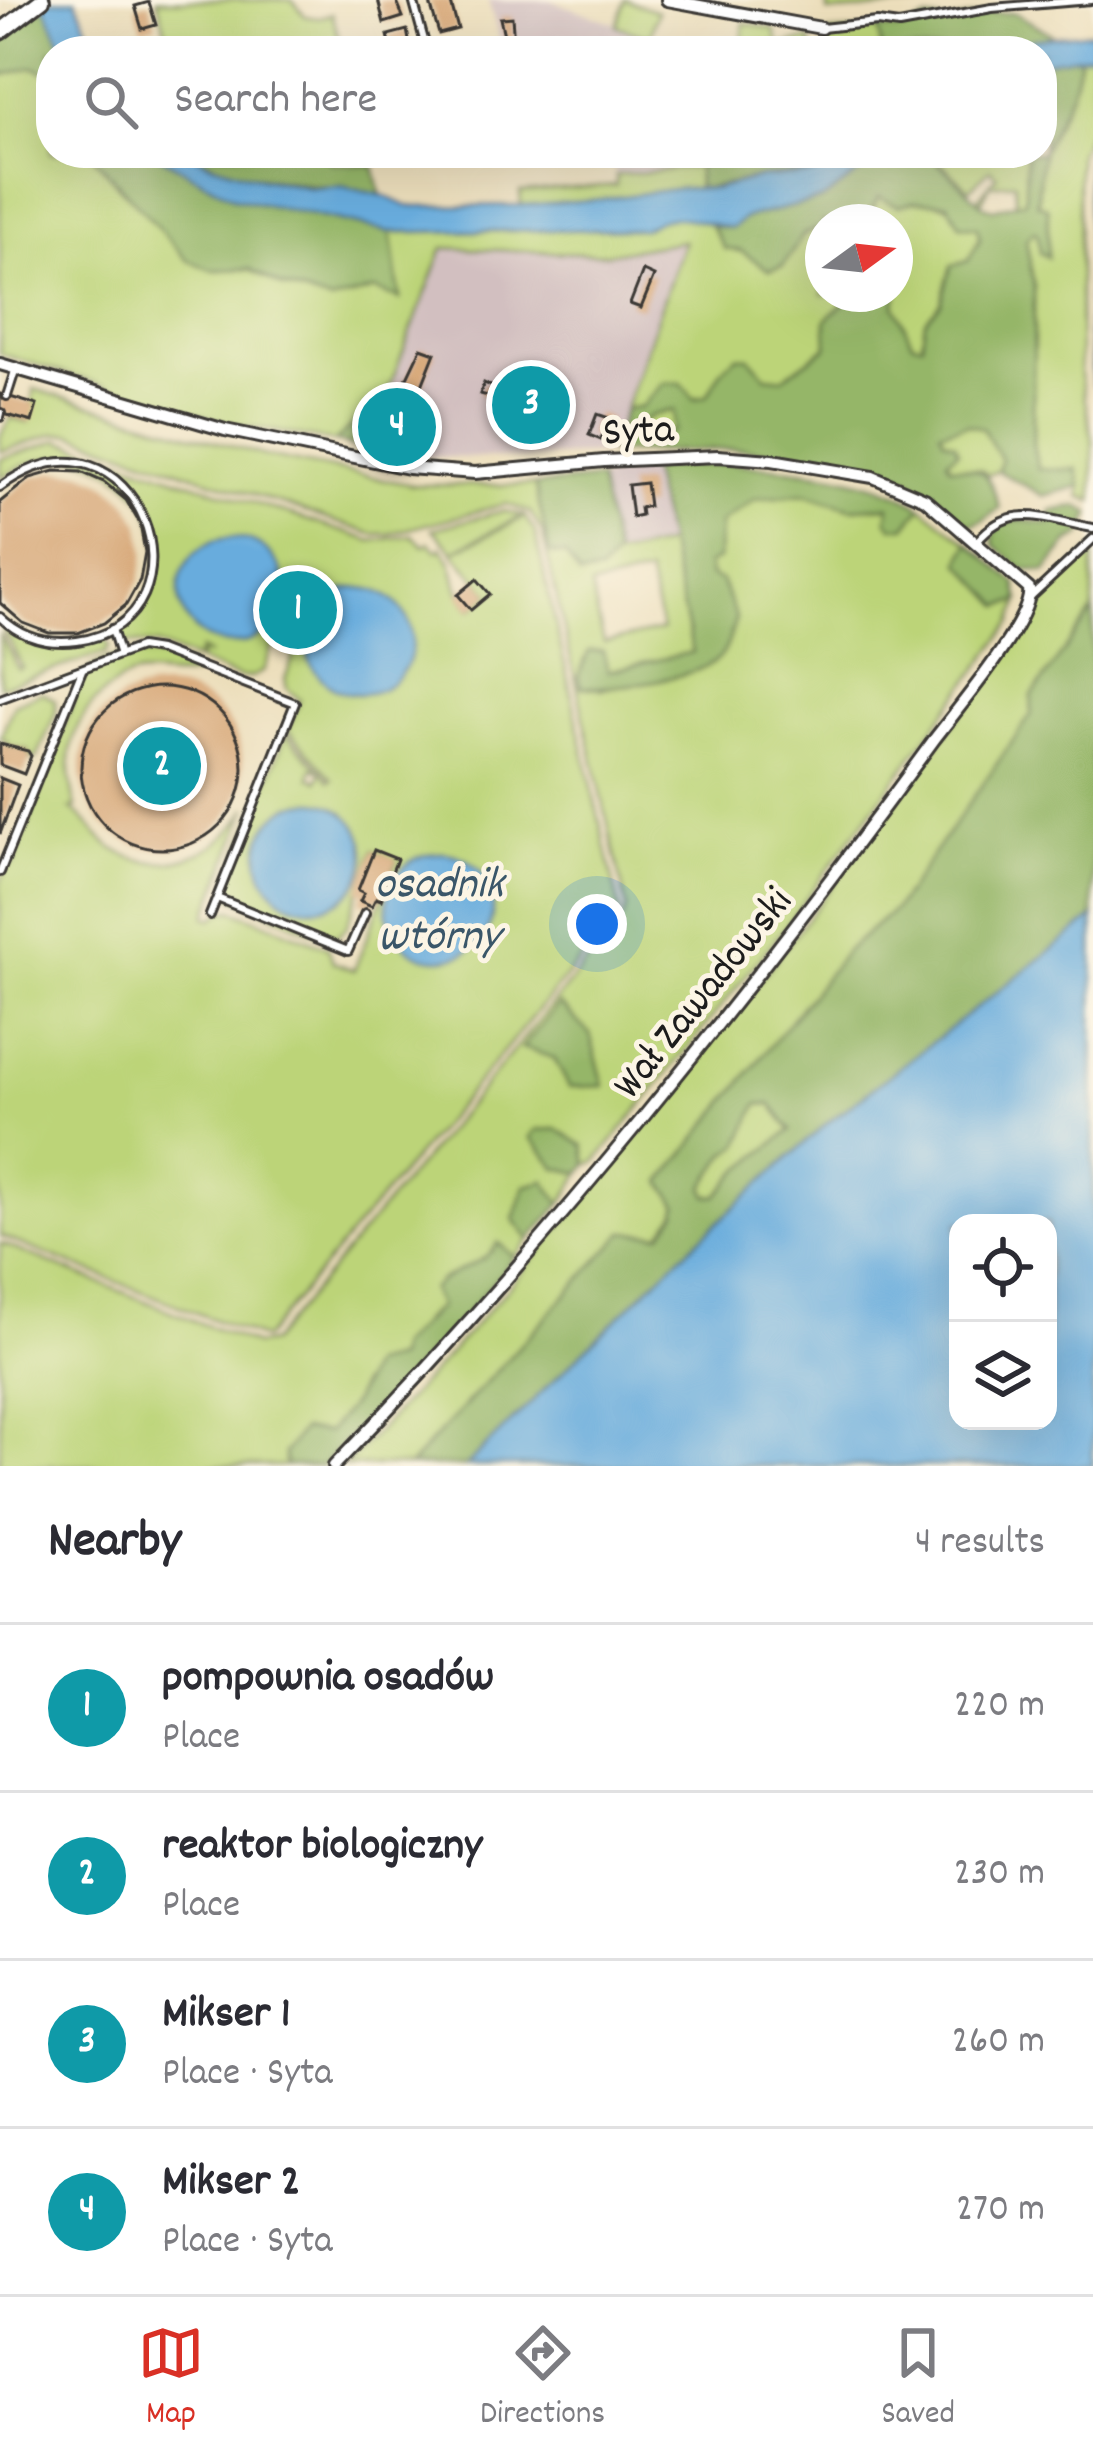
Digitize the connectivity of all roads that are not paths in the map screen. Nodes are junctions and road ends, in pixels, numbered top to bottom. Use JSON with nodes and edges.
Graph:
{"nodes":[{"id":1,"x":413,"y":0,"type":"edge"},
{"id":2,"x":667,"y":0,"type":"edge"},
{"id":3,"x":1091,"y":0,"type":"edge"},
{"id":4,"x":39,"y":2,"type":"edge"},
{"id":5,"x":821,"y":28,"type":"joint"},
{"id":6,"x":0,"y":32,"type":"edge"},
{"id":7,"x":423,"y":36,"type":"edge"},
{"id":8,"x":0,"y":364,"type":"edge"},
{"id":9,"x":15,"y":369,"type":"junction"},
{"id":10,"x":7,"y":396,"type":"dead end"},
{"id":11,"x":0,"y":487,"type":"edge"},
{"id":12,"x":1093,"y":528,"type":"edge"},
{"id":13,"x":1093,"y":539,"type":"edge"},
{"id":14,"x":977,"y":541,"type":"junction"},
{"id":15,"x":1031,"y":597,"type":"junction"},
{"id":16,"x":0,"y":617,"type":"edge"},
{"id":17,"x":112,"y":628,"type":"junction"},
{"id":18,"x":119,"y":652,"type":"junction"},
{"id":19,"x":83,"y":667,"type":"junction"},
{"id":20,"x":0,"y":701,"type":"edge"},
{"id":21,"x":0,"y":872,"type":"edge"},
{"id":22,"x":218,"y":898,"type":"junction"},
{"id":23,"x":365,"y":913,"type":"dead end"},
{"id":24,"x":210,"y":915,"type":"dead end"},
{"id":25,"x":334,"y":1466,"type":"edge"}],
"edges":[{"from":1,"to":7,"type":"lane"},
{"from":2,"to":5,"type":"street"},
{"from":3,"to":5,"type":"lane"},
{"from":4,"to":6,"type":"street"},
{"from":8,"to":9,"type":"street","name":"Syta"},
{"from":9,"to":10,"type":"lane"},
{"from":9,"to":14,"type":"street","name":"Syta"},
{"from":11,"to":17,"type":"lane"},
{"from":12,"to":14,"type":"lane"},
{"from":13,"to":15,"type":"lane","name":"Wał Zawadowski"},
{"from":14,"to":15,"type":"street","name":"Syta"},
{"from":15,"to":25,"type":"street","name":"Wał Zawadowski"},
{"from":16,"to":17,"type":"lane"},
{"from":17,"to":18,"type":"lane"},
{"from":18,"to":19,"type":"lane"},
{"from":18,"to":22,"type":"lane"},
{"from":19,"to":20,"type":"lane"},
{"from":19,"to":21,"type":"lane"},
{"from":22,"to":23,"type":"lane"},
{"from":22,"to":24,"type":"lane"}]}
